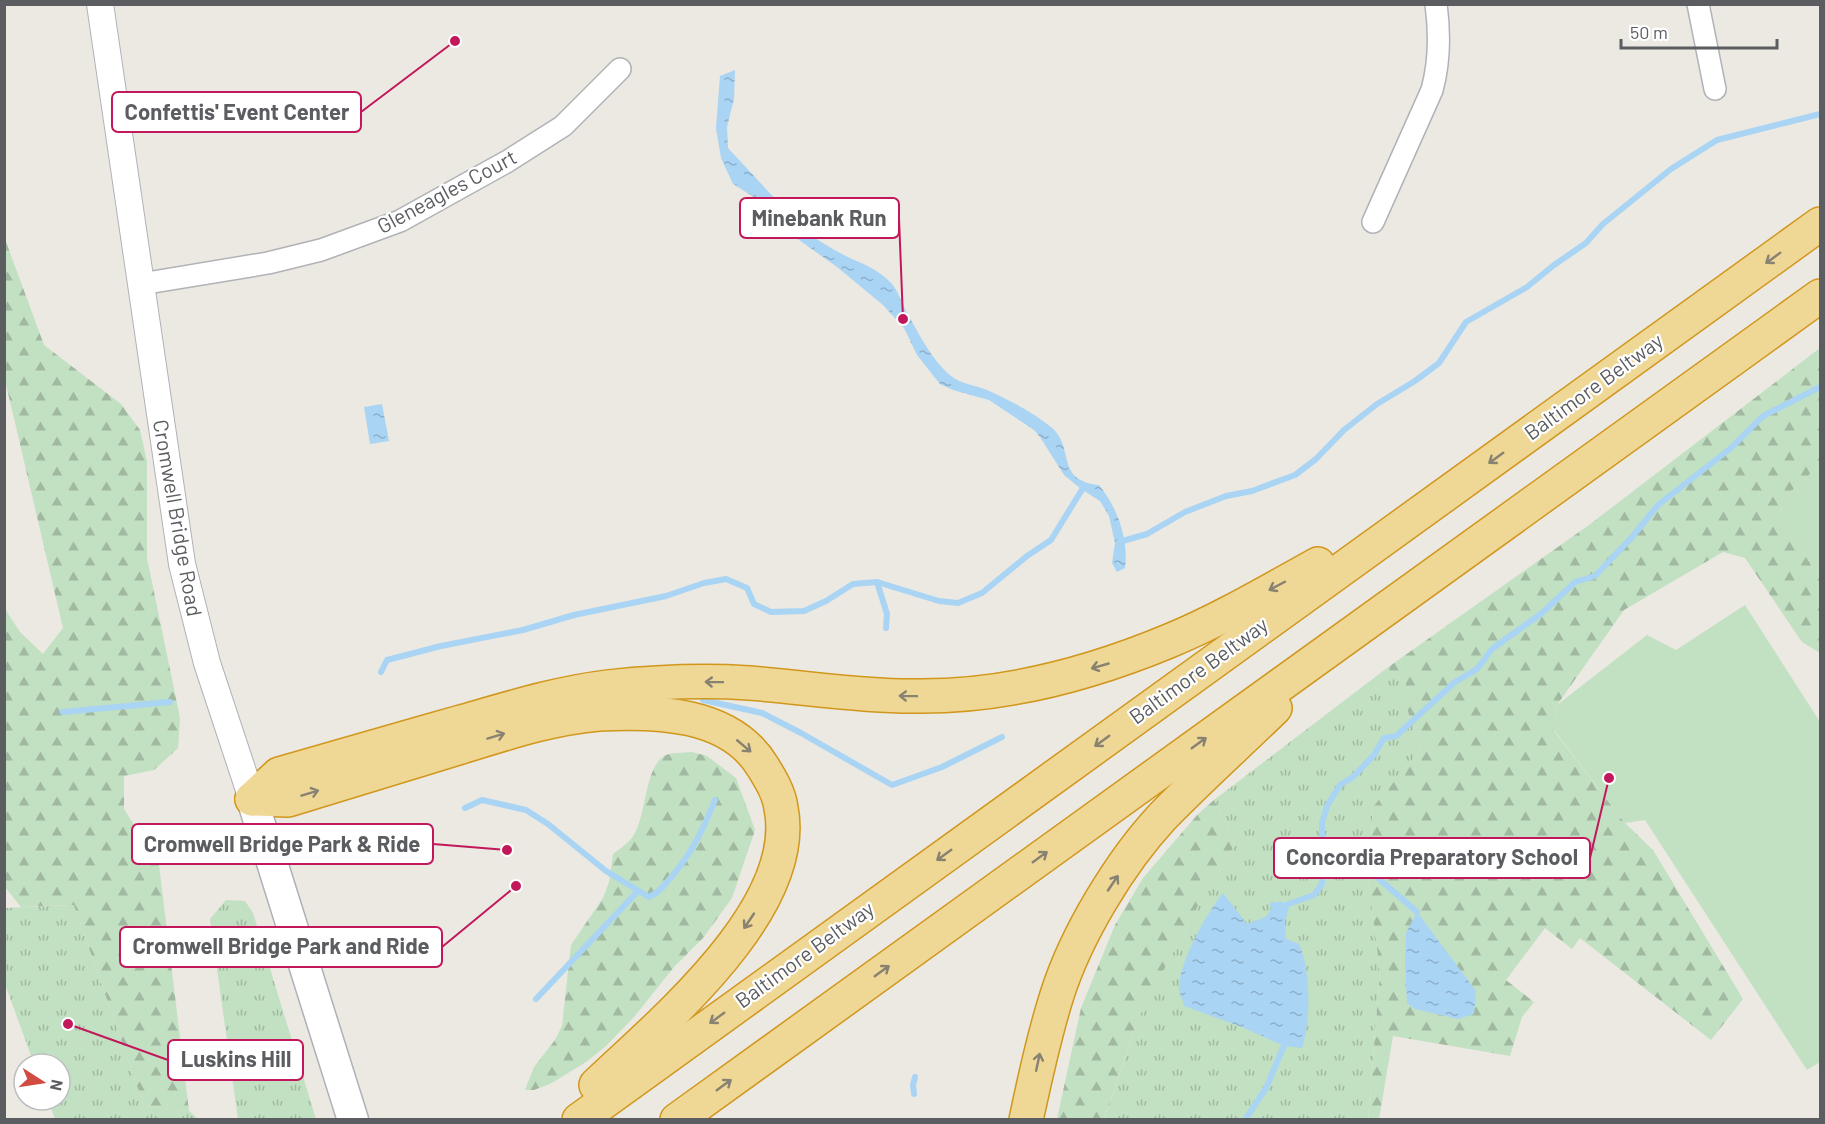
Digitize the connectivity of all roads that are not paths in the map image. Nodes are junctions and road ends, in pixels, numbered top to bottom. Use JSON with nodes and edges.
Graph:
{"nodes":[{"id":1,"x":100,"y":4,"type":"edge"},
{"id":2,"x":1436,"y":4,"type":"edge"},
{"id":3,"x":1698,"y":4,"type":"edge"},
{"id":4,"x":620,"y":69,"type":"dead end"},
{"id":5,"x":1715,"y":89,"type":"dead end"},
{"id":6,"x":1373,"y":222,"type":"dead end"},
{"id":7,"x":1821,"y":224,"type":"edge"},
{"id":8,"x":141,"y":284,"type":"junction"},
{"id":9,"x":1821,"y":296,"type":"edge"},
{"id":10,"x":1439,"y":498,"type":"junction"},
{"id":11,"x":1365,"y":623,"type":"junction"},
{"id":12,"x":252,"y":799,"type":"junction"},
{"id":13,"x":353,"y":1119,"type":"edge"},
{"id":14,"x":559,"y":1119,"type":"edge"},
{"id":15,"x":579,"y":1119,"type":"edge"},
{"id":16,"x":677,"y":1119,"type":"edge"},
{"id":17,"x":1026,"y":1119,"type":"edge"}],
"edges":[{"from":1,"to":8,"type":"street","name":"Cromwell Bridge Road"},
{"from":2,"to":6,"type":"street"},
{"from":3,"to":5,"type":"street"},
{"from":4,"to":8,"type":"street","name":"Gleneagles Court"},
{"from":7,"to":10,"type":"highway","name":"Baltimore Beltway","one_way":true},
{"from":8,"to":12,"type":"street","name":"Cromwell Bridge Road"},
{"from":9,"to":11,"type":"highway"},
{"from":10,"to":12,"type":"highway","one_way":true},
{"from":10,"to":15,"type":"highway","name":"Baltimore Beltway","one_way":true},
{"from":16,"to":11,"type":"highway","one_way":true},
{"from":17,"to":11,"type":"highway","one_way":true},
{"from":12,"to":13,"type":"main road","name":"Cromwell Bridge Road"},
{"from":12,"to":14,"type":"highway","one_way":true}]}
